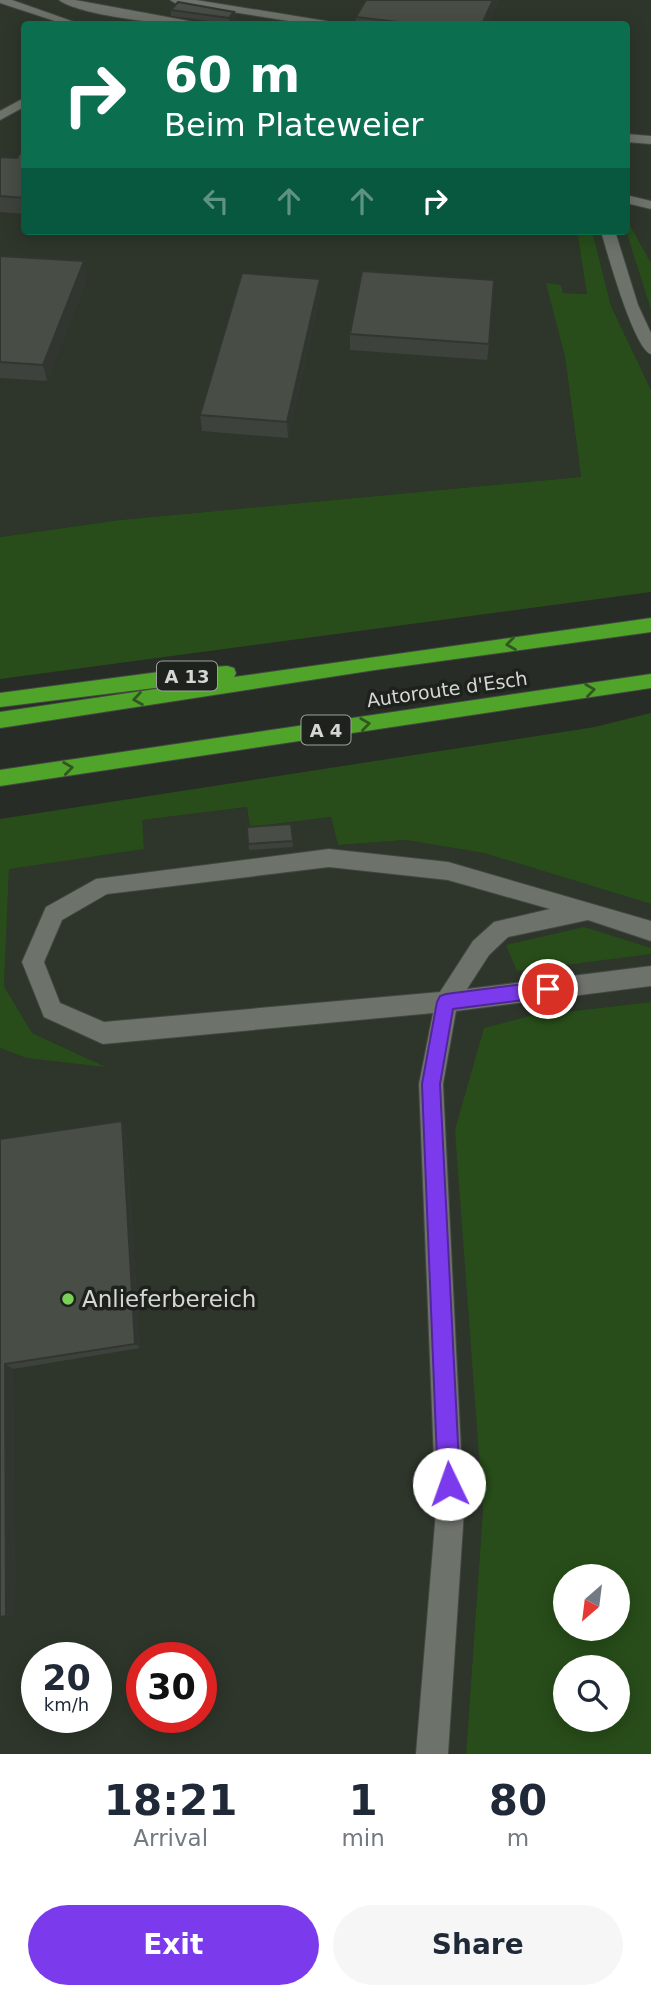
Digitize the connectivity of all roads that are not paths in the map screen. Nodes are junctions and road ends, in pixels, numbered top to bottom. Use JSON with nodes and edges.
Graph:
{"nodes":[{"id":1,"x":1,"y":0,"type":"edge"},
{"id":2,"x":64,"y":0,"type":"edge"},
{"id":3,"x":175,"y":0,"type":"edge"},
{"id":4,"x":65,"y":21,"type":"edge"},
{"id":5,"x":170,"y":21,"type":"edge"},
{"id":6,"x":307,"y":21,"type":"edge"},
{"id":7,"x":21,"y":104,"type":"edge"},
{"id":8,"x":0,"y":116,"type":"edge"},
{"id":9,"x":630,"y":138,"type":"edge"},
{"id":10,"x":651,"y":140,"type":"edge"},
{"id":11,"x":630,"y":199,"type":"edge"},
{"id":12,"x":651,"y":205,"type":"edge"},
{"id":13,"x":609,"y":235,"type":"edge"},
{"id":14,"x":651,"y":349,"type":"edge"},
{"id":15,"x":651,"y":625,"type":"edge"},
{"id":16,"x":375,"y":663,"type":"junction"},
{"id":17,"x":651,"y":681,"type":"edge"},
{"id":18,"x":0,"y":700,"type":"edge"},
{"id":19,"x":0,"y":720,"type":"edge"},
{"id":20,"x":0,"y":778,"type":"edge"},
{"id":21,"x":588,"y":911,"type":"junction"},
{"id":22,"x":651,"y":931,"type":"edge"},
{"id":23,"x":651,"y":976,"type":"edge"},
{"id":24,"x":446,"y":1002,"type":"junction"},
{"id":25,"x":432,"y":1754,"type":"edge"}],
"edges":[{"from":1,"to":4,"type":"street"},
{"from":2,"to":5,"type":"street"},
{"from":3,"to":6,"type":"street"},
{"from":7,"to":8,"type":"street"},
{"from":9,"to":10,"type":"street"},
{"from":11,"to":12,"type":"street"},
{"from":13,"to":14,"type":"street"},
{"from":15,"to":16,"type":"highway","name":"Autoroute d'Esch","one_way":true},
{"from":16,"to":18,"type":"highway","number":"A 13"},
{"from":16,"to":19,"type":"highway","name":"Autoroute d'Esch","one_way":true},
{"from":20,"to":17,"type":"highway","name":"Autoroute d'Esch","number":"A 4","one_way":true},
{"from":21,"to":22,"type":"street"},
{"from":21,"to":24,"type":"street"},
{"from":21,"to":24,"type":"street"},
{"from":23,"to":24,"type":"street"},
{"from":24,"to":25,"type":"street"}]}
